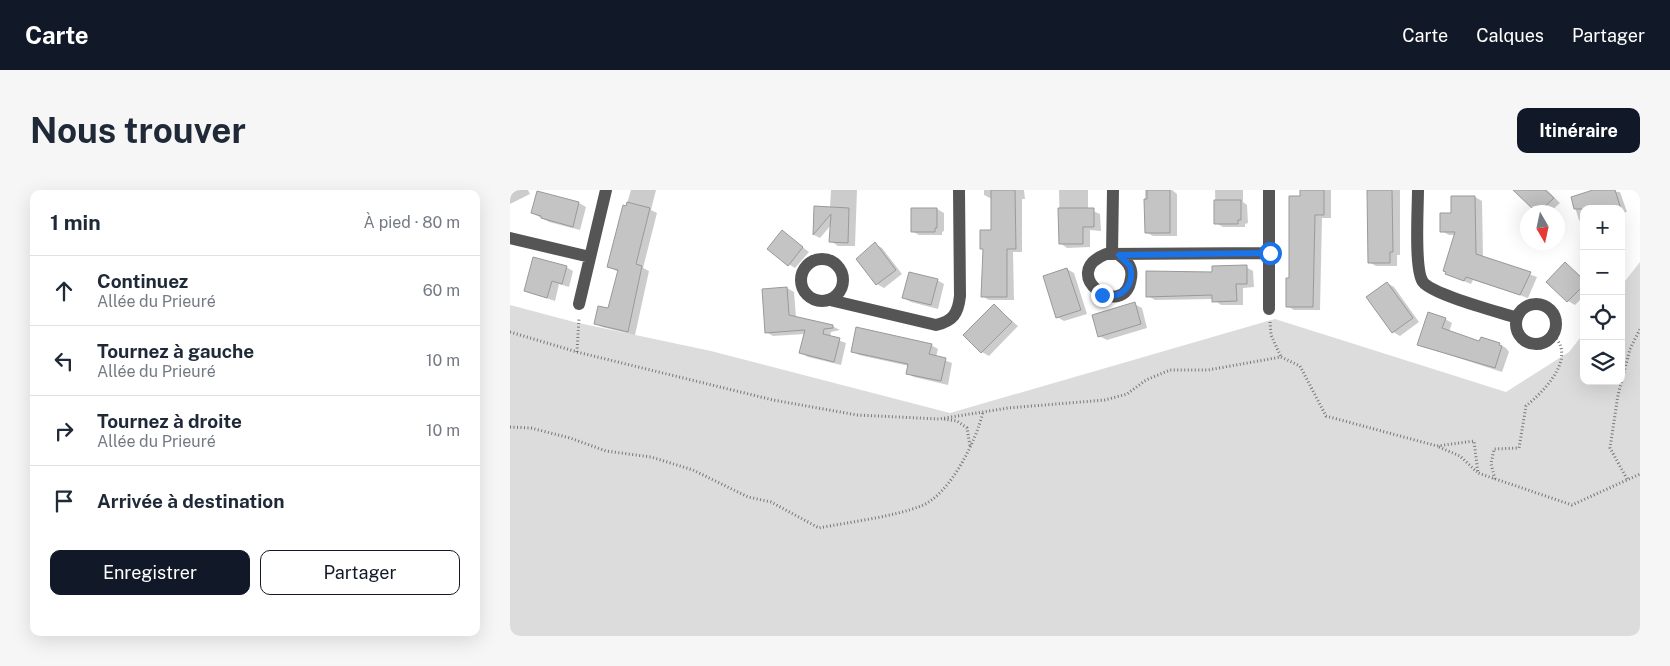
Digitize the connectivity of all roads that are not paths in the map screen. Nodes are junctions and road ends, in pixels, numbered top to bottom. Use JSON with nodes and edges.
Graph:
{"nodes":[{"id":1,"x":606,"y":190,"type":"edge"},
{"id":2,"x":960,"y":190,"type":"edge"},
{"id":3,"x":1113,"y":190,"type":"edge"},
{"id":4,"x":1269,"y":190,"type":"edge"},
{"id":5,"x":1418,"y":190,"type":"edge"},
{"id":6,"x":510,"y":238,"type":"edge"},
{"id":7,"x":1270,"y":253,"type":"junction"},
{"id":8,"x":590,"y":257,"type":"junction"},
{"id":9,"x":830,"y":300,"type":"dead end"},
{"id":10,"x":579,"y":304,"type":"road end"},
{"id":11,"x":1269,"y":309,"type":"road end"},
{"id":12,"x":1517,"y":318,"type":"junction"}],
"edges":[{"from":1,"to":8,"type":"street"},
{"from":2,"to":9,"type":"street"},
{"from":3,"to":7,"type":"street"},
{"from":4,"to":7,"type":"street"},
{"from":5,"to":12,"type":"street"},
{"from":6,"to":8,"type":"street"},
{"from":7,"to":11,"type":"street"},
{"from":8,"to":10,"type":"street"},
{"from":12,"to":12,"type":"street"}]}
